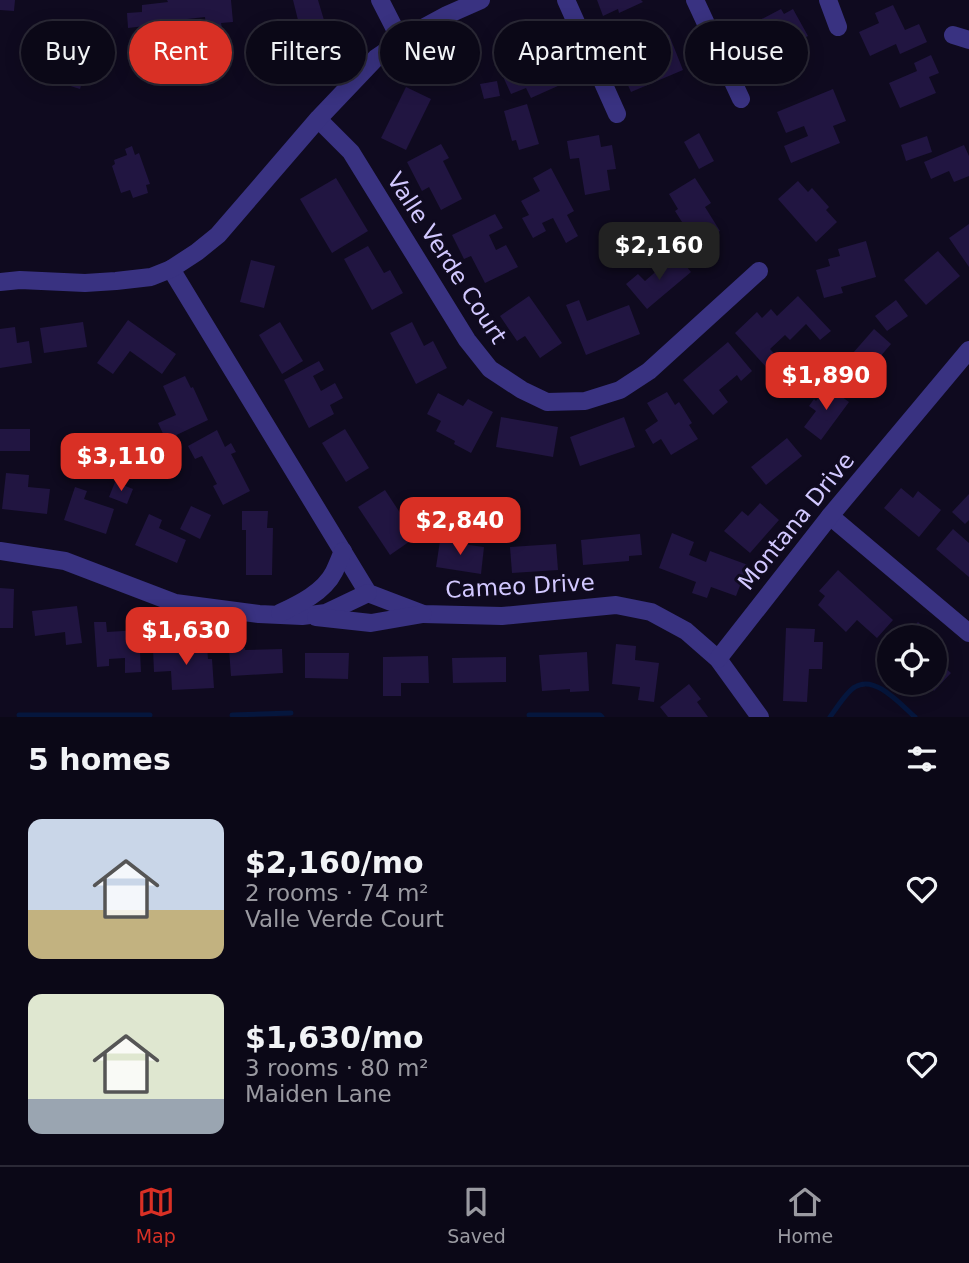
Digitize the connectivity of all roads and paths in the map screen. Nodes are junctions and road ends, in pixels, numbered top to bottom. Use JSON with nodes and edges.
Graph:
{"nodes":[{"id":1,"x":380,"y":0,"type":"edge"},
{"id":2,"x":481,"y":0,"type":"edge"},
{"id":3,"x":566,"y":0,"type":"edge"},
{"id":4,"x":695,"y":0,"type":"edge"},
{"id":5,"x":828,"y":0,"type":"edge"},
{"id":6,"x":391,"y":21,"type":"edge"},
{"id":7,"x":436,"y":21,"type":"edge"},
{"id":8,"x":838,"y":27,"type":"dead end"},
{"id":9,"x":380,"y":55,"type":"edge"},
{"id":10,"x":741,"y":99,"type":"dead end"},
{"id":11,"x":617,"y":114,"type":"dead end"},
{"id":12,"x":318,"y":118,"type":"junction"},
{"id":13,"x":171,"y":269,"type":"junction"},
{"id":14,"x":759,"y":271,"type":"dead end"},
{"id":15,"x":0,"y":282,"type":"edge"},
{"id":16,"x":969,"y":350,"type":"edge"},
{"id":17,"x":830,"y":516,"type":"junction"},
{"id":18,"x":0,"y":551,"type":"edge"},
{"id":19,"x":343,"y":551,"type":"junction"},
{"id":20,"x":368,"y":593,"type":"junction"},
{"id":21,"x":423,"y":614,"type":"junction"},
{"id":22,"x":276,"y":615,"type":"junction"},
{"id":23,"x":302,"y":616,"type":"junction"},
{"id":24,"x":969,"y":633,"type":"edge"},
{"id":25,"x":718,"y":659,"type":"junction"},
{"id":26,"x":760,"y":717,"type":"edge"}],
"edges":[{"from":1,"to":6,"type":"street"},
{"from":2,"to":7,"type":"street"},
{"from":3,"to":11,"type":"street"},
{"from":4,"to":10,"type":"street"},
{"from":5,"to":8,"type":"street"},
{"from":9,"to":12,"type":"street"},
{"from":12,"to":13,"type":"street"},
{"from":12,"to":14,"type":"street","name":"Valle Verde Court"},
{"from":13,"to":15,"type":"street"},
{"from":13,"to":19,"type":"street"},
{"from":16,"to":17,"type":"street","name":"Montana Drive"},
{"from":17,"to":24,"type":"street"},
{"from":17,"to":25,"type":"street","name":"Montana Drive"},
{"from":18,"to":22,"type":"street"},
{"from":19,"to":20,"type":"street"},
{"from":19,"to":22,"type":"street"},
{"from":20,"to":21,"type":"street","name":"Cameo Drive"},
{"from":20,"to":23,"type":"street"},
{"from":21,"to":23,"type":"street"},
{"from":21,"to":25,"type":"street","name":"Cameo Drive"},
{"from":22,"to":23,"type":"street"},
{"from":25,"to":26,"type":"street","name":"Cameo Drive"}]}
